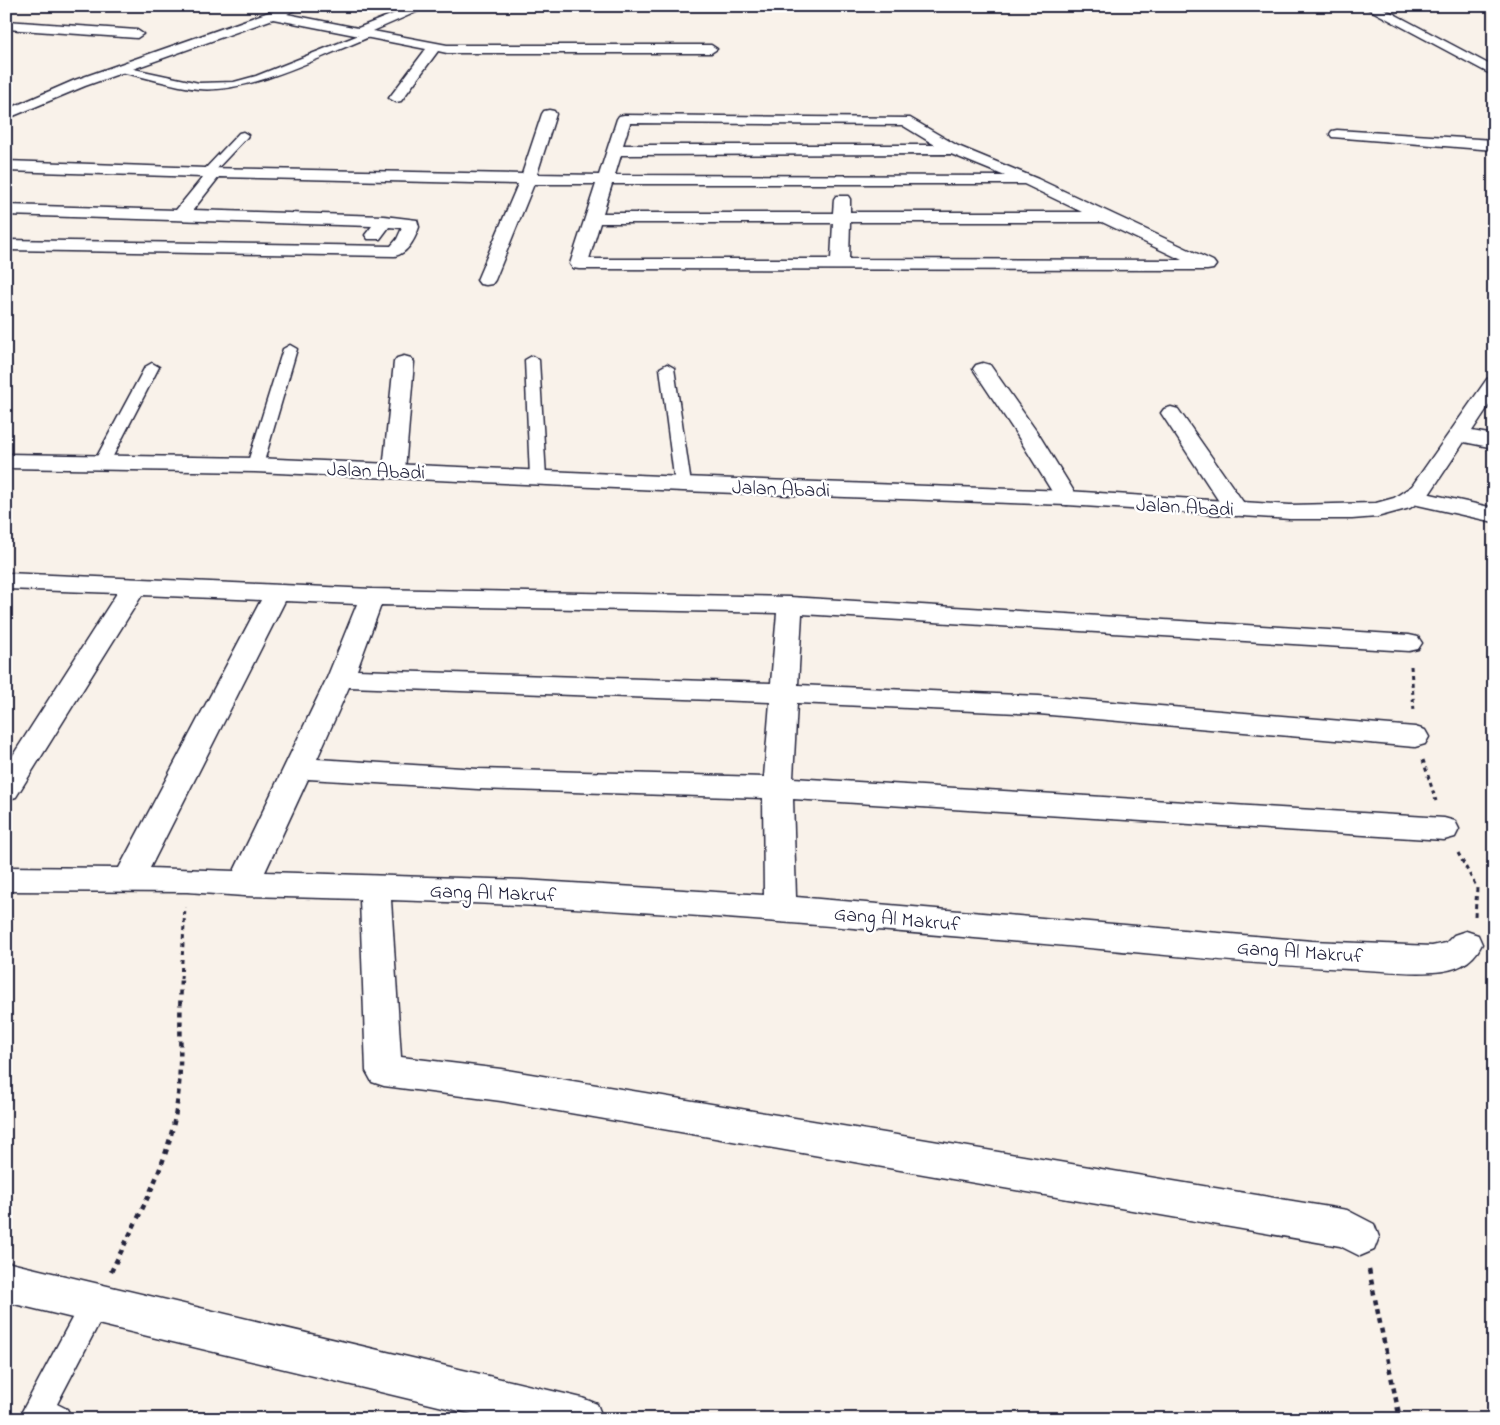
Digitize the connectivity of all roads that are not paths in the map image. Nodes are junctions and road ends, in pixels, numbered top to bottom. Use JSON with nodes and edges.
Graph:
{"nodes":[{"id":1,"x":297,"y":6,"type":"edge"},
{"id":2,"x":424,"y":6,"type":"edge"},
{"id":3,"x":1369,"y":6,"type":"edge"},
{"id":4,"x":272,"y":15,"type":"junction"},
{"id":5,"x":6,"y":25,"type":"edge"},
{"id":6,"x":364,"y":33,"type":"junction"},
{"id":7,"x":137,"y":34,"type":"dead end"},
{"id":8,"x":434,"y":47,"type":"junction"},
{"id":9,"x":712,"y":49,"type":"dead end"},
{"id":10,"x":120,"y":69,"type":"junction"},
{"id":11,"x":1494,"y":72,"type":"edge"},
{"id":12,"x":396,"y":98,"type":"dead end"},
{"id":13,"x":549,"y":114,"type":"dead end"},
{"id":14,"x":6,"y":115,"type":"edge"},
{"id":15,"x":840,"y":120,"type":"junction"},
{"id":16,"x":1337,"y":134,"type":"dead end"},
{"id":17,"x":243,"y":135,"type":"dead end"},
{"id":18,"x":1494,"y":145,"type":"edge"},
{"id":19,"x":953,"y":148,"type":"junction"},
{"id":20,"x":841,"y":149,"type":"junction"},
{"id":21,"x":615,"y":150,"type":"junction"},
{"id":22,"x":6,"y":166,"type":"edge"},
{"id":23,"x":208,"y":172,"type":"junction"},
{"id":24,"x":528,"y":179,"type":"junction"},
{"id":25,"x":606,"y":179,"type":"junction"},
{"id":26,"x":843,"y":179,"type":"junction"},
{"id":27,"x":1032,"y":182,"type":"junction"},
{"id":28,"x":6,"y":210,"type":"edge"},
{"id":29,"x":70,"y":213,"type":"junction"},
{"id":30,"x":178,"y":216,"type":"junction"},
{"id":31,"x":263,"y":217,"type":"junction"},
{"id":32,"x":1106,"y":217,"type":"junction"},
{"id":33,"x":594,"y":218,"type":"junction"},
{"id":34,"x":842,"y":218,"type":"junction"},
{"id":35,"x":384,"y":221,"type":"junction"},
{"id":36,"x":6,"y":244,"type":"edge"},
{"id":37,"x":38,"y":245,"type":"junction"},
{"id":38,"x":144,"y":247,"type":"junction"},
{"id":39,"x":163,"y":247,"type":"junction"},
{"id":40,"x":239,"y":248,"type":"junction"},
{"id":41,"x":362,"y":251,"type":"junction"},
{"id":42,"x":840,"y":265,"type":"junction"},
{"id":43,"x":486,"y":280,"type":"dead end"},
{"id":44,"x":290,"y":350,"type":"dead end"},
{"id":45,"x":532,"y":360,"type":"dead end"},
{"id":46,"x":404,"y":362,"type":"dead end"},
{"id":47,"x":152,"y":367,"type":"dead end"},
{"id":48,"x":667,"y":368,"type":"dead end"},
{"id":49,"x":983,"y":369,"type":"dead end"},
{"id":50,"x":1494,"y":383,"type":"edge"},
{"id":51,"x":1171,"y":413,"type":"dead end"},
{"id":52,"x":1458,"y":434,"type":"junction"},
{"id":53,"x":1494,"y":442,"type":"edge"},
{"id":54,"x":6,"y":461,"type":"edge"},
{"id":55,"x":102,"y":462,"type":"junction"},
{"id":56,"x":255,"y":465,"type":"junction"},
{"id":57,"x":394,"y":470,"type":"junction"},
{"id":58,"x":538,"y":477,"type":"junction"},
{"id":59,"x":683,"y":484,"type":"junction"},
{"id":60,"x":1412,"y":497,"type":"junction"},
{"id":61,"x":1066,"y":498,"type":"junction"},
{"id":62,"x":1236,"y":509,"type":"junction"},
{"id":63,"x":1494,"y":515,"type":"edge"},
{"id":64,"x":6,"y":581,"type":"edge"},
{"id":65,"x":134,"y":587,"type":"junction"},
{"id":66,"x":277,"y":593,"type":"junction"},
{"id":67,"x":372,"y":597,"type":"junction"},
{"id":68,"x":790,"y":605,"type":"junction"},
{"id":69,"x":1409,"y":643,"type":"road end"},
{"id":70,"x":340,"y":678,"type":"junction"},
{"id":71,"x":785,"y":693,"type":"junction"},
{"id":72,"x":1415,"y":737,"type":"road end"},
{"id":73,"x":298,"y":768,"type":"junction"},
{"id":74,"x":778,"y":788,"type":"junction"},
{"id":75,"x":6,"y":790,"type":"edge"},
{"id":76,"x":1444,"y":829,"type":"road end"},
{"id":77,"x":6,"y":879,"type":"edge"},
{"id":78,"x":128,"y":880,"type":"junction"},
{"id":79,"x":244,"y":884,"type":"junction"},
{"id":80,"x":375,"y":888,"type":"junction"},
{"id":81,"x":780,"y":908,"type":"junction"},
{"id":82,"x":1466,"y":944,"type":"road end"},
{"id":83,"x":1360,"y":1237,"type":"road end"},
{"id":84,"x":6,"y":1282,"type":"edge"},
{"id":85,"x":96,"y":1302,"type":"junction"},
{"id":86,"x":42,"y":1417,"type":"edge"},
{"id":87,"x":582,"y":1419,"type":"edge"}],
"edges":[{"from":1,"to":4,"type":"street"},
{"from":2,"to":6,"type":"street"},
{"from":3,"to":11,"type":"street"},
{"from":4,"to":6,"type":"street"},
{"from":4,"to":10,"type":"street"},
{"from":5,"to":7,"type":"street"},
{"from":6,"to":8,"type":"street"},
{"from":6,"to":10,"type":"lane"},
{"from":8,"to":9,"type":"street"},
{"from":8,"to":12,"type":"street"},
{"from":10,"to":14,"type":"street"},
{"from":13,"to":24,"type":"street"},
{"from":15,"to":19,"type":"street"},
{"from":15,"to":20,"type":"street"},
{"from":15,"to":21,"type":"street"},
{"from":16,"to":18,"type":"street"},
{"from":17,"to":23,"type":"lane"},
{"from":19,"to":20,"type":"street"},
{"from":19,"to":27,"type":"street"},
{"from":20,"to":21,"type":"street"},
{"from":20,"to":26,"type":"street"},
{"from":21,"to":25,"type":"street"},
{"from":22,"to":23,"type":"street"},
{"from":23,"to":24,"type":"street"},
{"from":23,"to":30,"type":"street"},
{"from":24,"to":25,"type":"street"},
{"from":24,"to":43,"type":"street"},
{"from":25,"to":26,"type":"street"},
{"from":25,"to":33,"type":"street"},
{"from":26,"to":27,"type":"street"},
{"from":26,"to":34,"type":"street"},
{"from":27,"to":32,"type":"street"},
{"from":28,"to":29,"type":"street"},
{"from":29,"to":30,"type":"street"},
{"from":29,"to":37,"type":"street"},
{"from":30,"to":31,"type":"street"},
{"from":30,"to":38,"type":"street"},
{"from":30,"to":39,"type":"street"},
{"from":31,"to":35,"type":"street"},
{"from":31,"to":40,"type":"street"},
{"from":32,"to":34,"type":"street"},
{"from":32,"to":42,"type":"street"},
{"from":33,"to":34,"type":"street"},
{"from":33,"to":42,"type":"street"},
{"from":34,"to":42,"type":"street"},
{"from":35,"to":41,"type":"street"},
{"from":35,"to":41,"type":"street"},
{"from":36,"to":37,"type":"street"},
{"from":37,"to":38,"type":"street"},
{"from":38,"to":39,"type":"street"},
{"from":39,"to":40,"type":"street"},
{"from":40,"to":41,"type":"street"},
{"from":44,"to":56,"type":"lane"},
{"from":45,"to":58,"type":"lane"},
{"from":46,"to":57,"type":"street"},
{"from":47,"to":55,"type":"lane"},
{"from":48,"to":59,"type":"lane"},
{"from":49,"to":61,"type":"street"},
{"from":50,"to":52,"type":"street","name":"Jalan Abadi"},
{"from":51,"to":62,"type":"street"},
{"from":52,"to":53,"type":"street"},
{"from":52,"to":60,"type":"street","name":"Jalan Abadi"},
{"from":54,"to":55,"type":"street","name":"Jalan Abadi"},
{"from":55,"to":56,"type":"street","name":"Jalan Abadi"},
{"from":56,"to":57,"type":"street","name":"Jalan Abadi"},
{"from":57,"to":58,"type":"street","name":"Jalan Abadi"},
{"from":58,"to":59,"type":"street","name":"Jalan Abadi"},
{"from":59,"to":61,"type":"street","name":"Jalan Abadi"},
{"from":60,"to":62,"type":"street","name":"Jalan Abadi"},
{"from":60,"to":63,"type":"street"},
{"from":61,"to":62,"type":"street","name":"Jalan Abadi"},
{"from":64,"to":65,"type":"street"},
{"from":65,"to":66,"type":"street"},
{"from":65,"to":75,"type":"street"},
{"from":66,"to":67,"type":"street"},
{"from":66,"to":78,"type":"street"},
{"from":67,"to":68,"type":"street"},
{"from":67,"to":70,"type":"street"},
{"from":68,"to":69,"type":"street"},
{"from":68,"to":71,"type":"street"},
{"from":70,"to":71,"type":"street"},
{"from":70,"to":73,"type":"street"},
{"from":71,"to":72,"type":"street"},
{"from":71,"to":74,"type":"street"},
{"from":73,"to":74,"type":"street"},
{"from":73,"to":79,"type":"street"},
{"from":74,"to":76,"type":"street"},
{"from":74,"to":81,"type":"street"},
{"from":77,"to":78,"type":"street","name":"Gang Al Makruf"},
{"from":78,"to":79,"type":"street","name":"Gang Al Makruf"},
{"from":79,"to":80,"type":"street","name":"Gang Al Makruf"},
{"from":80,"to":81,"type":"street","name":"Gang Al Makruf"},
{"from":80,"to":83,"type":"street"},
{"from":81,"to":82,"type":"street","name":"Gang Al Makruf"},
{"from":84,"to":85,"type":"street"},
{"from":85,"to":86,"type":"lane"},
{"from":85,"to":87,"type":"street"}]}
